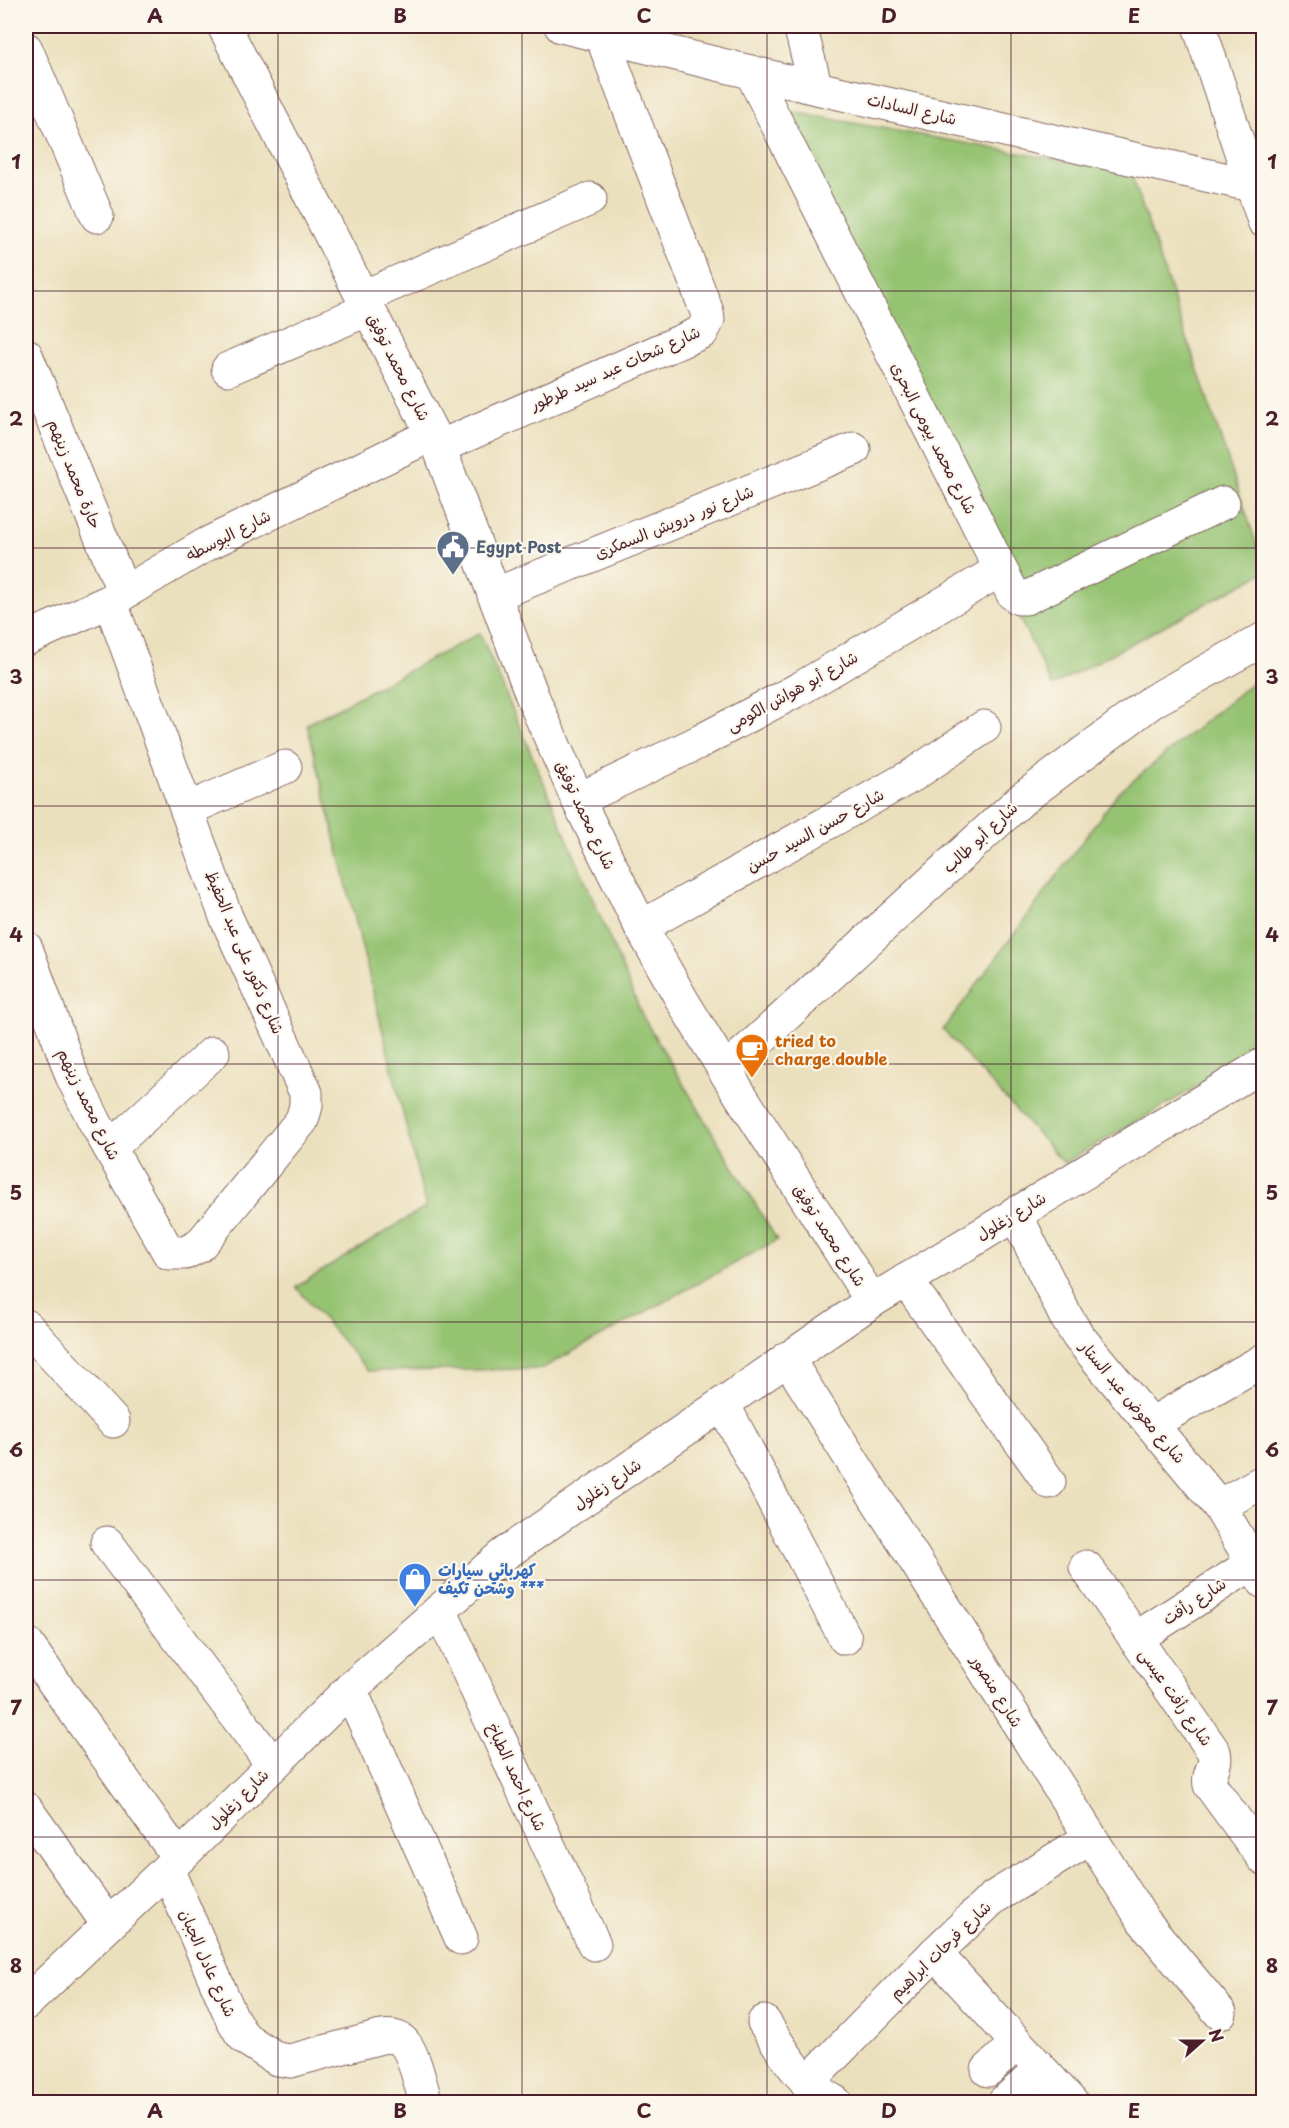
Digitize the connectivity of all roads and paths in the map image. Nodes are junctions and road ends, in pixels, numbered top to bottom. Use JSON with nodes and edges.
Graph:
{"nodes":[{"id":1,"x":224,"y":26,"type":"edge"},
{"id":2,"x":561,"y":26,"type":"edge"},
{"id":3,"x":800,"y":26,"type":"edge"},
{"id":4,"x":1199,"y":26,"type":"edge"},
{"id":5,"x":602,"y":37,"type":"junction"},
{"id":6,"x":26,"y":49,"type":"edge"},
{"id":7,"x":751,"y":72,"type":"junction"},
{"id":8,"x":816,"y":88,"type":"junction"},
{"id":9,"x":1258,"y":186,"type":"edge"},
{"id":10,"x":590,"y":199,"type":"dead end"},
{"id":11,"x":97,"y":216,"type":"dead end"},
{"id":12,"x":1263,"y":221,"type":"edge"},
{"id":13,"x":366,"y":303,"type":"junction"},
{"id":14,"x":26,"y":355,"type":"edge"},
{"id":15,"x":228,"y":369,"type":"dead end"},
{"id":16,"x":436,"y":440,"type":"junction"},
{"id":17,"x":854,"y":449,"type":"dead end"},
{"id":18,"x":1223,"y":503,"type":"dead end"},
{"id":19,"x":1000,"y":570,"type":"junction"},
{"id":20,"x":494,"y":595,"type":"junction"},
{"id":21,"x":117,"y":597,"type":"junction"},
{"id":22,"x":26,"y":639,"type":"edge"},
{"id":23,"x":1263,"y":639,"type":"edge"},
{"id":24,"x":984,"y":727,"type":"dead end"},
{"id":25,"x":285,"y":767,"type":"dead end"},
{"id":26,"x":578,"y":800,"type":"junction"},
{"id":27,"x":188,"y":809,"type":"junction"},
{"id":28,"x":641,"y":927,"type":"junction"},
{"id":29,"x":26,"y":948,"type":"edge"},
{"id":30,"x":213,"y":1053,"type":"dead end"},
{"id":31,"x":1261,"y":1070,"type":"edge"},
{"id":32,"x":725,"y":1071,"type":"junction"},
{"id":33,"x":110,"y":1148,"type":"junction"},
{"id":34,"x":1015,"y":1213,"type":"junction"},
{"id":35,"x":169,"y":1253,"type":"joint"},
{"id":36,"x":906,"y":1280,"type":"junction"},
{"id":37,"x":872,"y":1301,"type":"junction"},
{"id":38,"x":30,"y":1341,"type":"edge"},
{"id":39,"x":787,"y":1358,"type":"junction"},
{"id":40,"x":1263,"y":1360,"type":"edge"},
{"id":41,"x":723,"y":1404,"type":"junction"},
{"id":42,"x":113,"y":1421,"type":"dead end"},
{"id":43,"x":1151,"y":1424,"type":"junction"},
{"id":44,"x":1263,"y":1480,"type":"edge"},
{"id":45,"x":1049,"y":1482,"type":"dead end"},
{"id":46,"x":1219,"y":1506,"type":"junction"},
{"id":47,"x":108,"y":1543,"type":"dead end"},
{"id":48,"x":1086,"y":1567,"type":"dead end"},
{"id":49,"x":1258,"y":1572,"type":"edge"},
{"id":50,"x":440,"y":1610,"type":"junction"},
{"id":51,"x":845,"y":1638,"type":"dead end"},
{"id":52,"x":1135,"y":1639,"type":"junction"},
{"id":53,"x":26,"y":1643,"type":"edge"},
{"id":54,"x":350,"y":1689,"type":"junction"},
{"id":55,"x":273,"y":1765,"type":"junction"},
{"id":56,"x":26,"y":1809,"type":"edge"},
{"id":57,"x":1090,"y":1838,"type":"junction"},
{"id":58,"x":1260,"y":1847,"type":"edge"},
{"id":59,"x":173,"y":1864,"type":"junction"},
{"id":60,"x":108,"y":1924,"type":"junction"},
{"id":61,"x":461,"y":1938,"type":"dead end"},
{"id":62,"x":594,"y":1944,"type":"dead end"},
{"id":63,"x":935,"y":1953,"type":"junction"},
{"id":64,"x":26,"y":2002,"type":"edge"},
{"id":65,"x":1220,"y":2013,"type":"dead end"},
{"id":66,"x":764,"y":2022,"type":"dead end"},
{"id":67,"x":1017,"y":2043,"type":"junction"},
{"id":68,"x":988,"y":2070,"type":"dead end"},
{"id":69,"x":1041,"y":2070,"type":"junction"},
{"id":70,"x":807,"y":2083,"type":"junction"},
{"id":71,"x":426,"y":2103,"type":"edge"},
{"id":72,"x":835,"y":2103,"type":"edge"},
{"id":73,"x":1004,"y":2103,"type":"edge"},
{"id":74,"x":1071,"y":2103,"type":"edge"}],
"edges":[{"from":1,"to":13,"type":"street","name":"شارع محمد توفيق"},
{"from":2,"to":5,"type":"street","name":"شارع السادات"},
{"from":3,"to":8,"type":"street"},
{"from":4,"to":9,"type":"street"},
{"from":5,"to":7,"type":"street","name":"شارع السادات"},
{"from":5,"to":16,"type":"street","name":"شارع شحات عبد سيد طرطور"},
{"from":6,"to":11,"type":"street"},
{"from":7,"to":8,"type":"street","name":"شارع السادات"},
{"from":7,"to":19,"type":"street","name":"شارع محمد بيومى البحرى"},
{"from":8,"to":9,"type":"street","name":"شارع السادات"},
{"from":9,"to":12,"type":"street"},
{"from":10,"to":13,"type":"street","name":"شارع محمد توفيق"},
{"from":13,"to":15,"type":"street"},
{"from":13,"to":16,"type":"street","name":"شارع محمد توفيق"},
{"from":14,"to":21,"type":"street","name":"حارة محمد زينهم"},
{"from":16,"to":20,"type":"street","name":"شارع محمد توفيق"},
{"from":16,"to":21,"type":"street","name":"شارع البوسطه"},
{"from":17,"to":20,"type":"street","name":"شارع نور درويش السمكرى"},
{"from":18,"to":19,"type":"street","name":"شارع محمد بيومى البحرى"},
{"from":19,"to":26,"type":"street","name":"شارع أبو هواش الكومى"},
{"from":20,"to":26,"type":"street","name":"شارع محمد توفيق"},
{"from":21,"to":22,"type":"street","name":"شارع البوسطه"},
{"from":21,"to":27,"type":"street","name":"شارع دكتور على عبد الحفيظ"},
{"from":23,"to":32,"type":"street","name":"شارع أبو طالب"},
{"from":24,"to":28,"type":"street","name":"شارع حسن السيد حسن"},
{"from":25,"to":27,"type":"street"},
{"from":26,"to":28,"type":"street","name":"شارع محمد توفيق"},
{"from":27,"to":35,"type":"street","name":"شارع دكتور على عبد الحفيظ"},
{"from":28,"to":32,"type":"street","name":"شارع محمد توفيق"},
{"from":29,"to":33,"type":"street","name":"شارع محمد زينهم"},
{"from":30,"to":33,"type":"street"},
{"from":31,"to":34,"type":"street","name":"شارع زغلول"},
{"from":32,"to":37,"type":"street","name":"شارع محمد توفيق"},
{"from":33,"to":35,"type":"street","name":"شارع محمد زينهم"},
{"from":34,"to":36,"type":"street","name":"شارع زغلول"},
{"from":34,"to":43,"type":"street","name":"شارع معوض عبد الستار"},
{"from":36,"to":37,"type":"street","name":"شارع زغلول"},
{"from":36,"to":45,"type":"street"},
{"from":37,"to":39,"type":"street","name":"شارع زغلول"},
{"from":38,"to":42,"type":"street"},
{"from":39,"to":41,"type":"street","name":"شارع زغلول"},
{"from":39,"to":57,"type":"street","name":"شارع منصور"},
{"from":40,"to":43,"type":"street"},
{"from":41,"to":50,"type":"street","name":"شارع زغلول"},
{"from":41,"to":51,"type":"street"},
{"from":43,"to":46,"type":"street","name":"شارع معوض عبد الستار"},
{"from":44,"to":46,"type":"street"},
{"from":46,"to":49,"type":"street","name":"شارع معوض عبد الستار"},
{"from":47,"to":55,"type":"street"},
{"from":48,"to":52,"type":"street","name":"شارع رأفت عيسى"},
{"from":49,"to":52,"type":"street","name":"شارع رأفت"},
{"from":50,"to":54,"type":"street","name":"شارع زغلول"},
{"from":50,"to":62,"type":"street","name":"شارع احمد الطباخ"},
{"from":52,"to":58,"type":"street","name":"شارع رأفت عيسى"},
{"from":53,"to":59,"type":"street"},
{"from":54,"to":55,"type":"street","name":"شارع زغلول"},
{"from":54,"to":61,"type":"street"},
{"from":55,"to":59,"type":"street","name":"شارع زغلول"},
{"from":56,"to":60,"type":"street"},
{"from":57,"to":63,"type":"street","name":"شارع فرحات ابراهيم"},
{"from":57,"to":65,"type":"street","name":"شارع منصور"},
{"from":59,"to":60,"type":"street","name":"شارع زغلول"},
{"from":59,"to":71,"type":"street","name":"شارع عادل الجبان"},
{"from":60,"to":64,"type":"street","name":"شارع زغلول"},
{"from":63,"to":67,"type":"street"},
{"from":63,"to":70,"type":"street","name":"شارع فرحات ابراهيم"},
{"from":66,"to":70,"type":"street"},
{"from":67,"to":68,"type":"street"},
{"from":67,"to":69,"type":"street"},
{"from":69,"to":73,"type":"street"},
{"from":69,"to":74,"type":"street"},
{"from":70,"to":72,"type":"street"}]}
